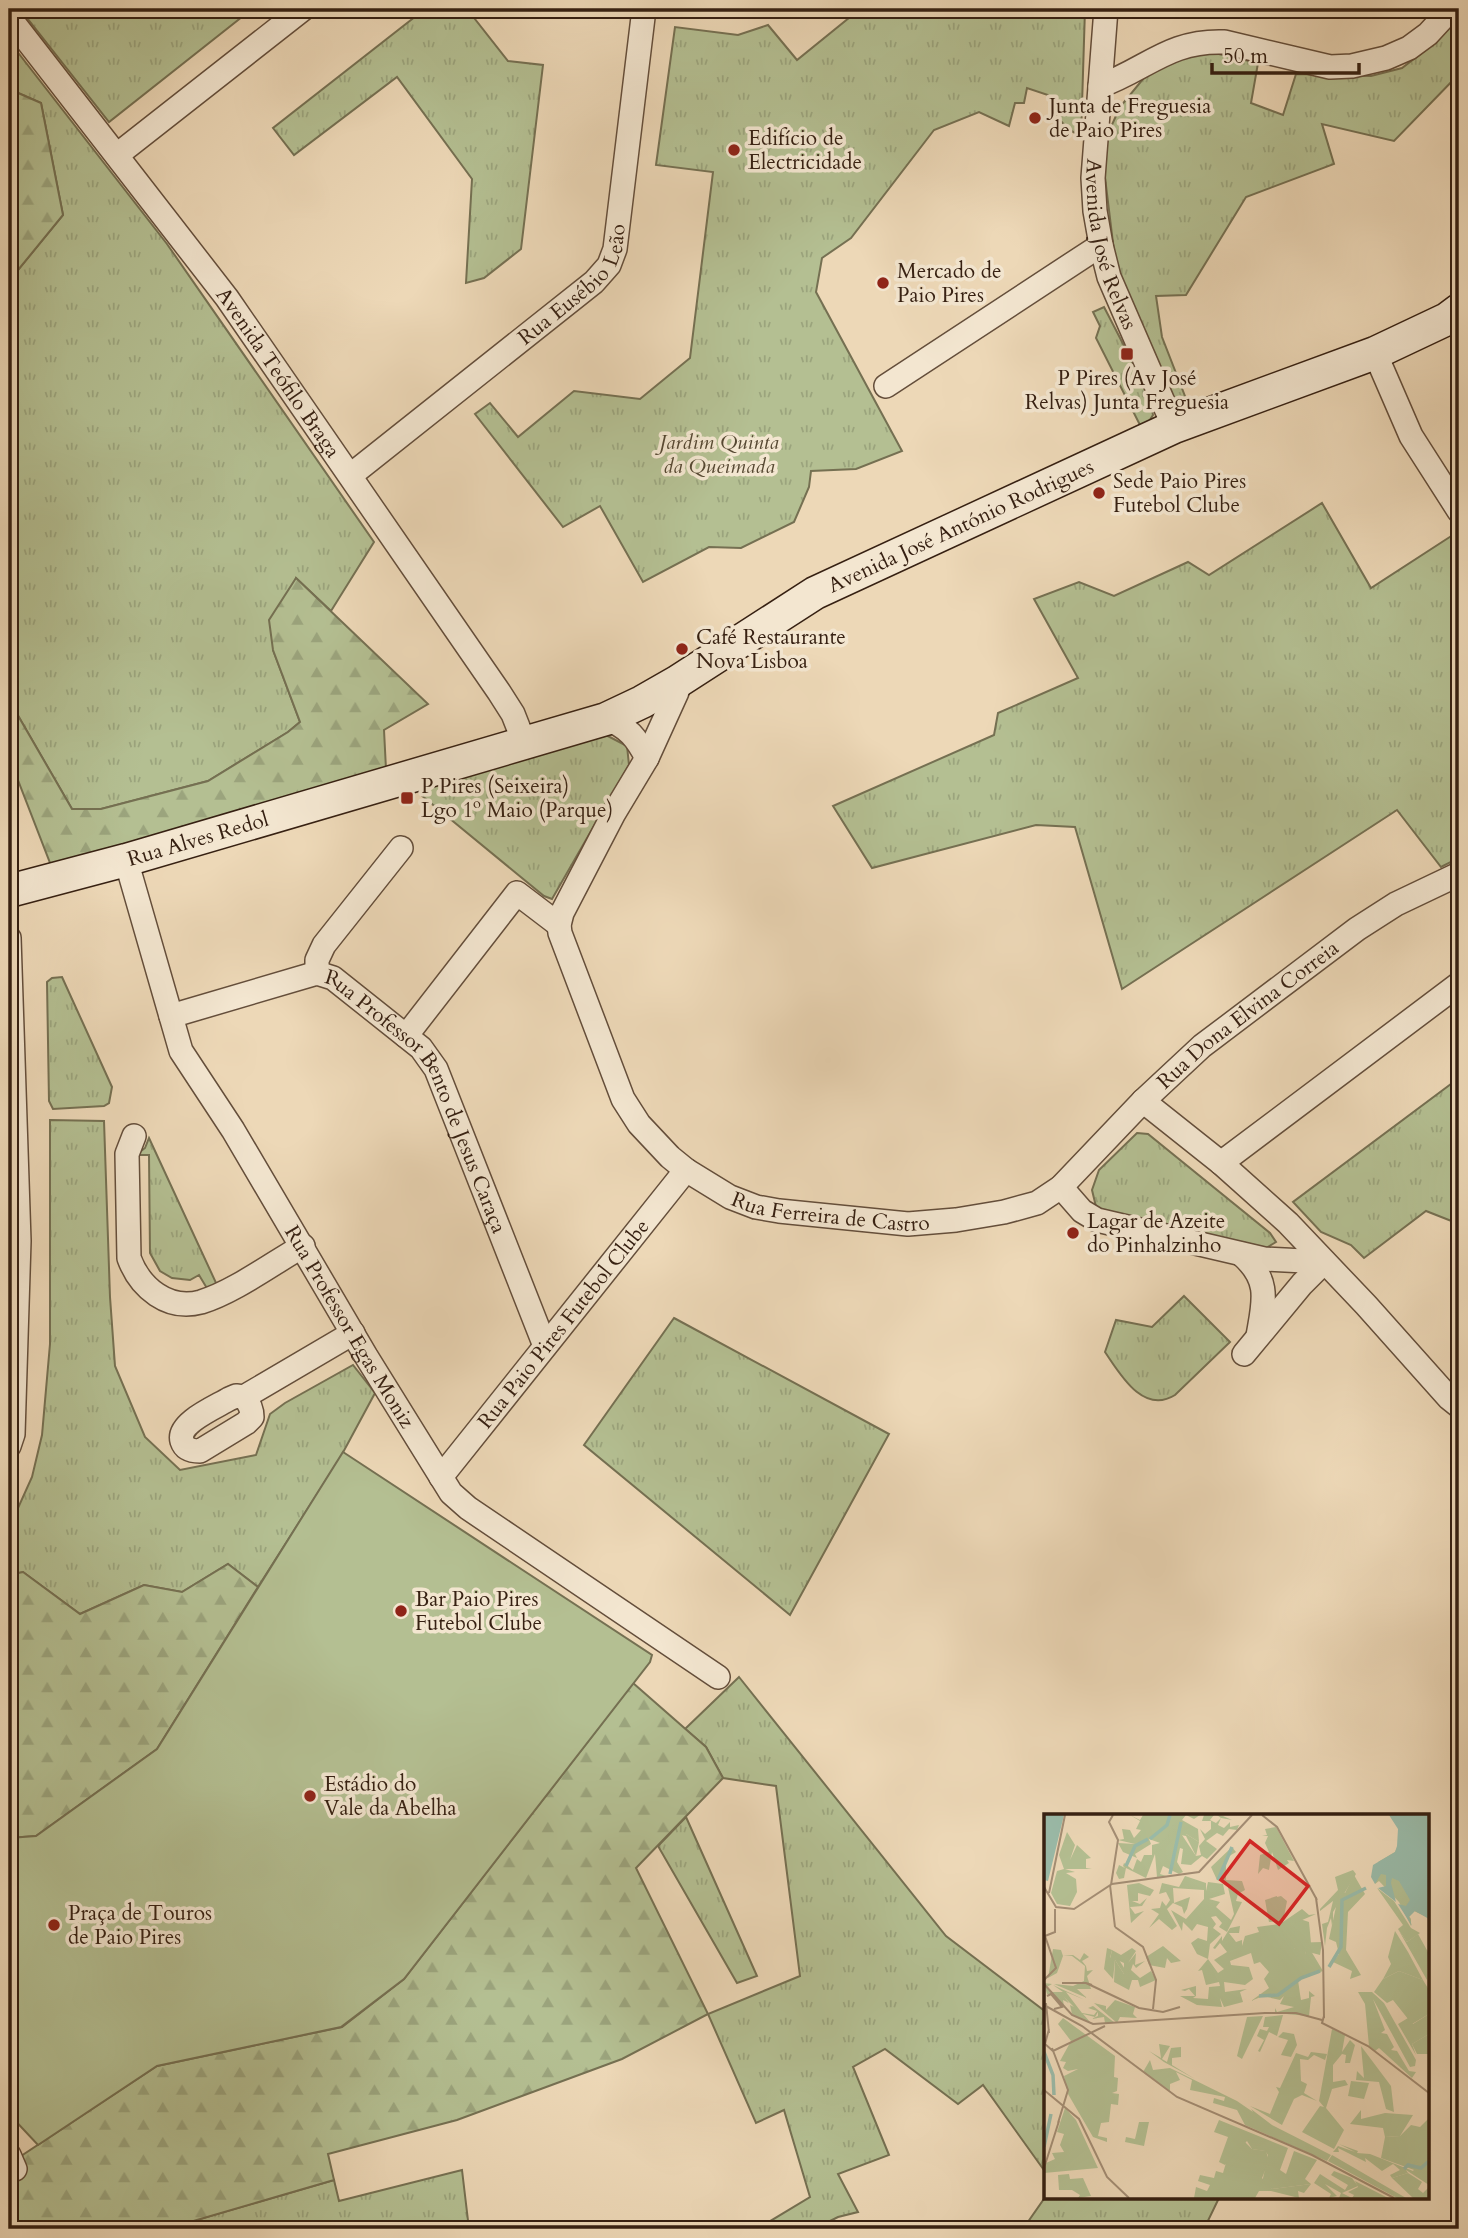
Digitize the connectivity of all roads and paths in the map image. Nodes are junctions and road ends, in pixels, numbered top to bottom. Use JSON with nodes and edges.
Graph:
{"nodes":[{"id":1,"x":303,"y":9,"type":"edge"},
{"id":2,"x":644,"y":9,"type":"edge"},
{"id":3,"x":1106,"y":9,"type":"edge"},
{"id":4,"x":1451,"y":9,"type":"edge"},
{"id":5,"x":9,"y":17,"type":"edge"},
{"id":6,"x":1100,"y":86,"type":"junction"},
{"id":7,"x":117,"y":155,"type":"junction"},
{"id":8,"x":1101,"y":245,"type":"junction"},
{"id":9,"x":1459,"y":310,"type":"edge"},
{"id":10,"x":1375,"y":353,"type":"junction"},
{"id":11,"x":886,"y":386,"type":"dead end"},
{"id":12,"x":1174,"y":427,"type":"junction"},
{"id":13,"x":351,"y":475,"type":"junction"},
{"id":14,"x":1459,"y":511,"type":"edge"},
{"id":15,"x":677,"y":682,"type":"junction"},
{"id":16,"x":607,"y":719,"type":"junction"},
{"id":17,"x":524,"y":743,"type":"junction"},
{"id":18,"x":647,"y":758,"type":"junction"},
{"id":19,"x":401,"y":848,"type":"dead end"},
{"id":20,"x":126,"y":860,"type":"junction"},
{"id":21,"x":1458,"y":876,"type":"edge"},
{"id":22,"x":9,"y":891,"type":"edge"},
{"id":23,"x":559,"y":925,"type":"junction"},
{"id":24,"x":9,"y":938,"type":"edge"},
{"id":25,"x":317,"y":973,"type":"junction"},
{"id":26,"x":1459,"y":984,"type":"edge"},
{"id":27,"x":171,"y":1017,"type":"junction"},
{"id":28,"x":406,"y":1036,"type":"junction"},
{"id":29,"x":1143,"y":1101,"type":"junction"},
{"id":30,"x":134,"y":1136,"type":"dead end"},
{"id":31,"x":1221,"y":1163,"type":"junction"},
{"id":32,"x":686,"y":1170,"type":"junction"},
{"id":33,"x":1061,"y":1187,"type":"junction"},
{"id":34,"x":1288,"y":1223,"type":"junction"},
{"id":35,"x":303,"y":1246,"type":"junction"},
{"id":36,"x":1241,"y":1254,"type":"junction"},
{"id":37,"x":1273,"y":1260,"type":"junction"},
{"id":38,"x":1324,"y":1262,"type":"junction"},
{"id":39,"x":353,"y":1334,"type":"junction"},
{"id":40,"x":545,"y":1346,"type":"junction"},
{"id":41,"x":244,"y":1397,"type":"dead end"},
{"id":42,"x":1459,"y":1406,"type":"edge"},
{"id":43,"x":9,"y":1446,"type":"edge"},
{"id":44,"x":441,"y":1477,"type":"junction"},
{"id":45,"x":718,"y":1677,"type":"dead end"}],
"edges":[{"from":1,"to":7,"type":"street"},
{"from":2,"to":13,"type":"street","name":"Rua Eusébio Leão"},
{"from":3,"to":6,"type":"street","name":"Avenida José Relvas"},
{"from":4,"to":6,"type":"street"},
{"from":5,"to":7,"type":"street","name":"Avenida Teófilo Braga"},
{"from":6,"to":8,"type":"street","name":"Avenida José Relvas"},
{"from":7,"to":13,"type":"street","name":"Avenida Teófilo Braga"},
{"from":8,"to":11,"type":"street"},
{"from":8,"to":12,"type":"street","name":"Avenida José Relvas"},
{"from":9,"to":10,"type":"street","name":"Avenida José António Rodrigues"},
{"from":10,"to":12,"type":"street","name":"Avenida José António Rodrigues"},
{"from":10,"to":14,"type":"street"},
{"from":12,"to":15,"type":"street","name":"Avenida José António Rodrigues"},
{"from":13,"to":17,"type":"street","name":"Avenida Teófilo Braga"},
{"from":15,"to":16,"type":"street","name":"Avenida José António Rodrigues"},
{"from":15,"to":18,"type":"street"},
{"from":16,"to":17,"type":"street","name":"Avenida José António Rodrigues"},
{"from":16,"to":18,"type":"street"},
{"from":17,"to":20,"type":"street","name":"Rua Alves Redol"},
{"from":18,"to":23,"type":"street"},
{"from":19,"to":25,"type":"street"},
{"from":20,"to":22,"type":"street","name":"Rua Alves Redol"},
{"from":20,"to":27,"type":"street","name":"Rua Professor Egas Moniz"},
{"from":21,"to":29,"type":"street","name":"Rua Dona Elvina Correia"},
{"from":23,"to":28,"type":"street"},
{"from":23,"to":32,"type":"street","name":"Rua Ferreira de Castro"},
{"from":24,"to":43,"type":"street"},
{"from":25,"to":27,"type":"street","name":"Rua Professor Bento de Jesus Caraça"},
{"from":25,"to":28,"type":"street","name":"Rua Professor Bento de Jesus Caraça"},
{"from":26,"to":31,"type":"street"},
{"from":27,"to":35,"type":"street","name":"Rua Professor Egas Moniz"},
{"from":28,"to":40,"type":"street","name":"Rua Professor Bento de Jesus Caraça"},
{"from":29,"to":31,"type":"street"},
{"from":29,"to":33,"type":"street","name":"Rua Dona Elvina Correia"},
{"from":30,"to":35,"type":"street"},
{"from":31,"to":34,"type":"street"},
{"from":32,"to":33,"type":"street","name":"Rua Ferreira de Castro"},
{"from":32,"to":40,"type":"street","name":"Rua Paio Pires Futebol Clube"},
{"from":33,"to":36,"type":"street"},
{"from":34,"to":37,"type":"street"},
{"from":34,"to":38,"type":"street"},
{"from":35,"to":39,"type":"street","name":"Rua Professor Egas Moniz"},
{"from":36,"to":37,"type":"street"},
{"from":36,"to":38,"type":"street"},
{"from":37,"to":38,"type":"street"},
{"from":38,"to":42,"type":"street"},
{"from":39,"to":41,"type":"street"},
{"from":39,"to":44,"type":"street","name":"Rua Professor Egas Moniz"},
{"from":40,"to":44,"type":"street","name":"Rua Paio Pires Futebol Clube"},
{"from":44,"to":45,"type":"street","name":"Rua Professor Egas Moniz"}]}
